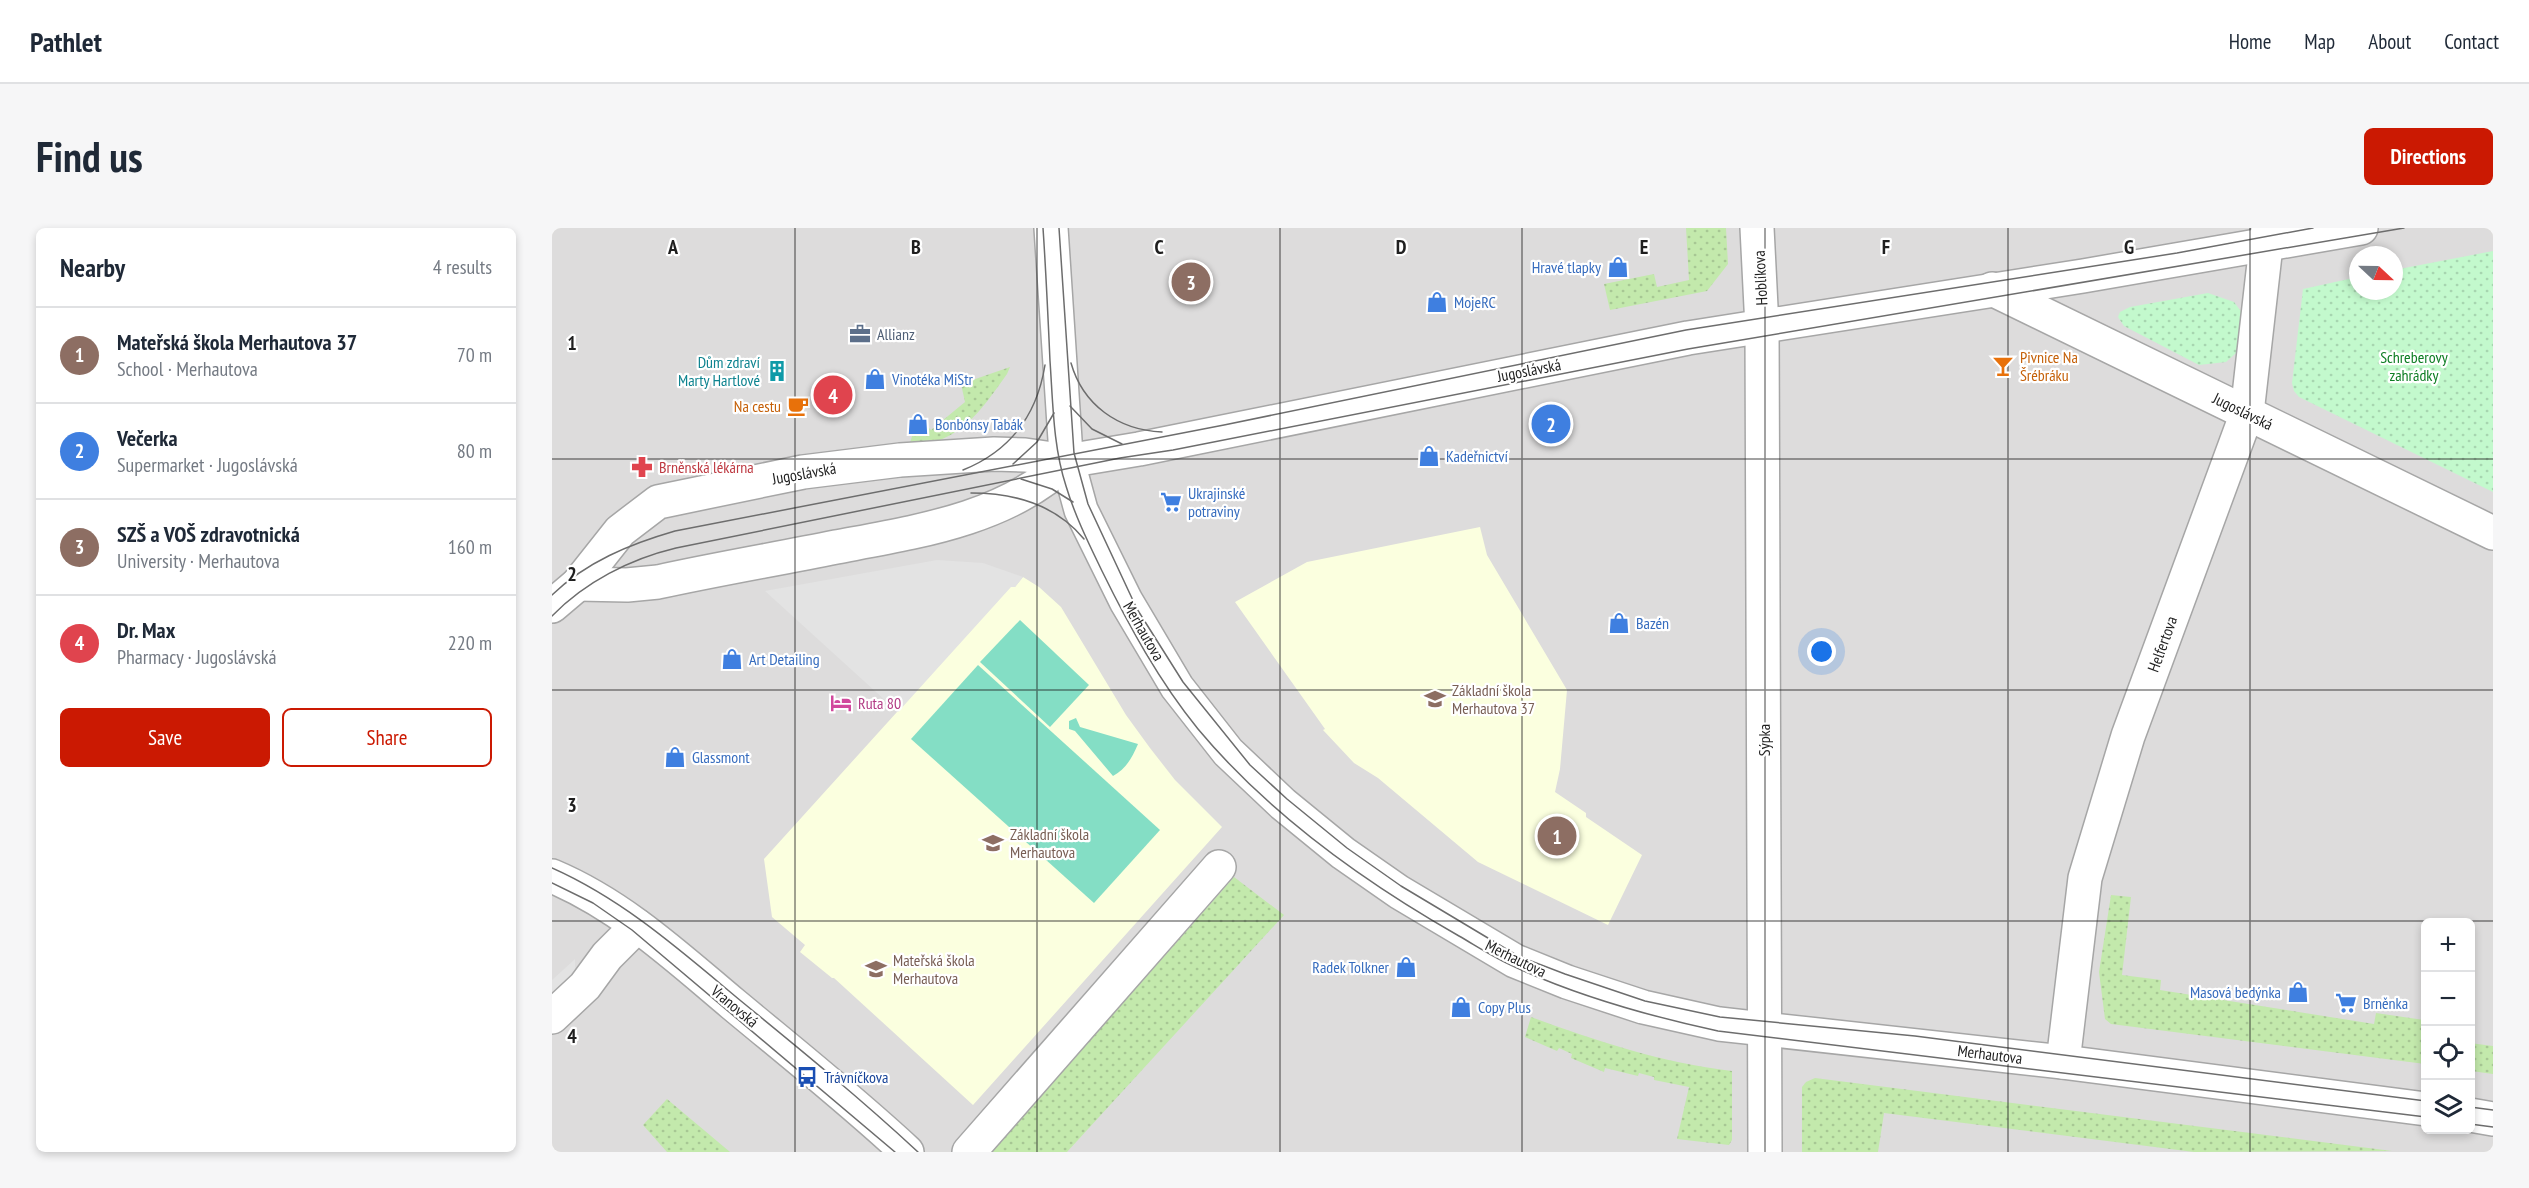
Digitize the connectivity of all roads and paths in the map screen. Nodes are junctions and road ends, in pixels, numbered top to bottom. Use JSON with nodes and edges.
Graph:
{"nodes":[{"id":1,"x":1051,"y":228,"type":"edge"},
{"id":2,"x":1757,"y":228,"type":"edge"},
{"id":3,"x":2361,"y":228,"type":"edge"},
{"id":4,"x":2268,"y":236,"type":"edge"},
{"id":5,"x":1992,"y":289,"type":"junction"},
{"id":6,"x":1762,"y":327,"type":"junction"},
{"id":7,"x":2247,"y":413,"type":"junction"},
{"id":8,"x":1067,"y":461,"type":"junction"},
{"id":9,"x":2493,"y":533,"type":"edge"},
{"id":10,"x":562,"y":592,"type":"edge"},
{"id":11,"x":1219,"y":867,"type":"dead end"},
{"id":12,"x":552,"y":876,"type":"edge"},
{"id":13,"x":637,"y":926,"type":"junction"},
{"id":14,"x":552,"y":1017,"type":"edge"},
{"id":15,"x":1764,"y":1029,"type":"junction"},
{"id":16,"x":2063,"y":1062,"type":"junction"},
{"id":17,"x":2421,"y":1108,"type":"edge"},
{"id":18,"x":2475,"y":1116,"type":"edge"},
{"id":19,"x":2493,"y":1119,"type":"edge"},
{"id":20,"x":907,"y":1152,"type":"edge"},
{"id":21,"x":969,"y":1152,"type":"edge"},
{"id":22,"x":1765,"y":1152,"type":"edge"}],
"edges":[{"from":1,"to":8,"type":"street","name":"Merhautova"},
{"from":2,"to":6,"type":"street","name":"Hoblíkova"},
{"from":3,"to":4,"type":"street","name":"Jugoslávská"},
{"from":4,"to":5,"type":"street","name":"Jugoslávská"},
{"from":4,"to":7,"type":"street","name":"Helfertova"},
{"from":5,"to":6,"type":"street","name":"Jugoslávská"},
{"from":5,"to":7,"type":"street","name":"Jugoslávská"},
{"from":6,"to":8,"type":"street","name":"Jugoslávská"},
{"from":6,"to":15,"type":"street","name":"Sýpka"},
{"from":7,"to":9,"type":"street","name":"Jugoslávská"},
{"from":7,"to":16,"type":"street","name":"Helfertova"},
{"from":8,"to":10,"type":"street","name":"Jugoslávská"},
{"from":8,"to":10,"type":"street","name":"Jugoslávská"},
{"from":8,"to":15,"type":"street","name":"Merhautova"},
{"from":11,"to":21,"type":"street"},
{"from":12,"to":13,"type":"street","name":"Vranovská"},
{"from":13,"to":14,"type":"street"},
{"from":13,"to":20,"type":"street","name":"Vranovská"},
{"from":15,"to":16,"type":"street","name":"Merhautova"},
{"from":15,"to":22,"type":"street","name":"Sýpka"},
{"from":16,"to":17,"type":"street","name":"Merhautova"},
{"from":18,"to":19,"type":"street"}]}
